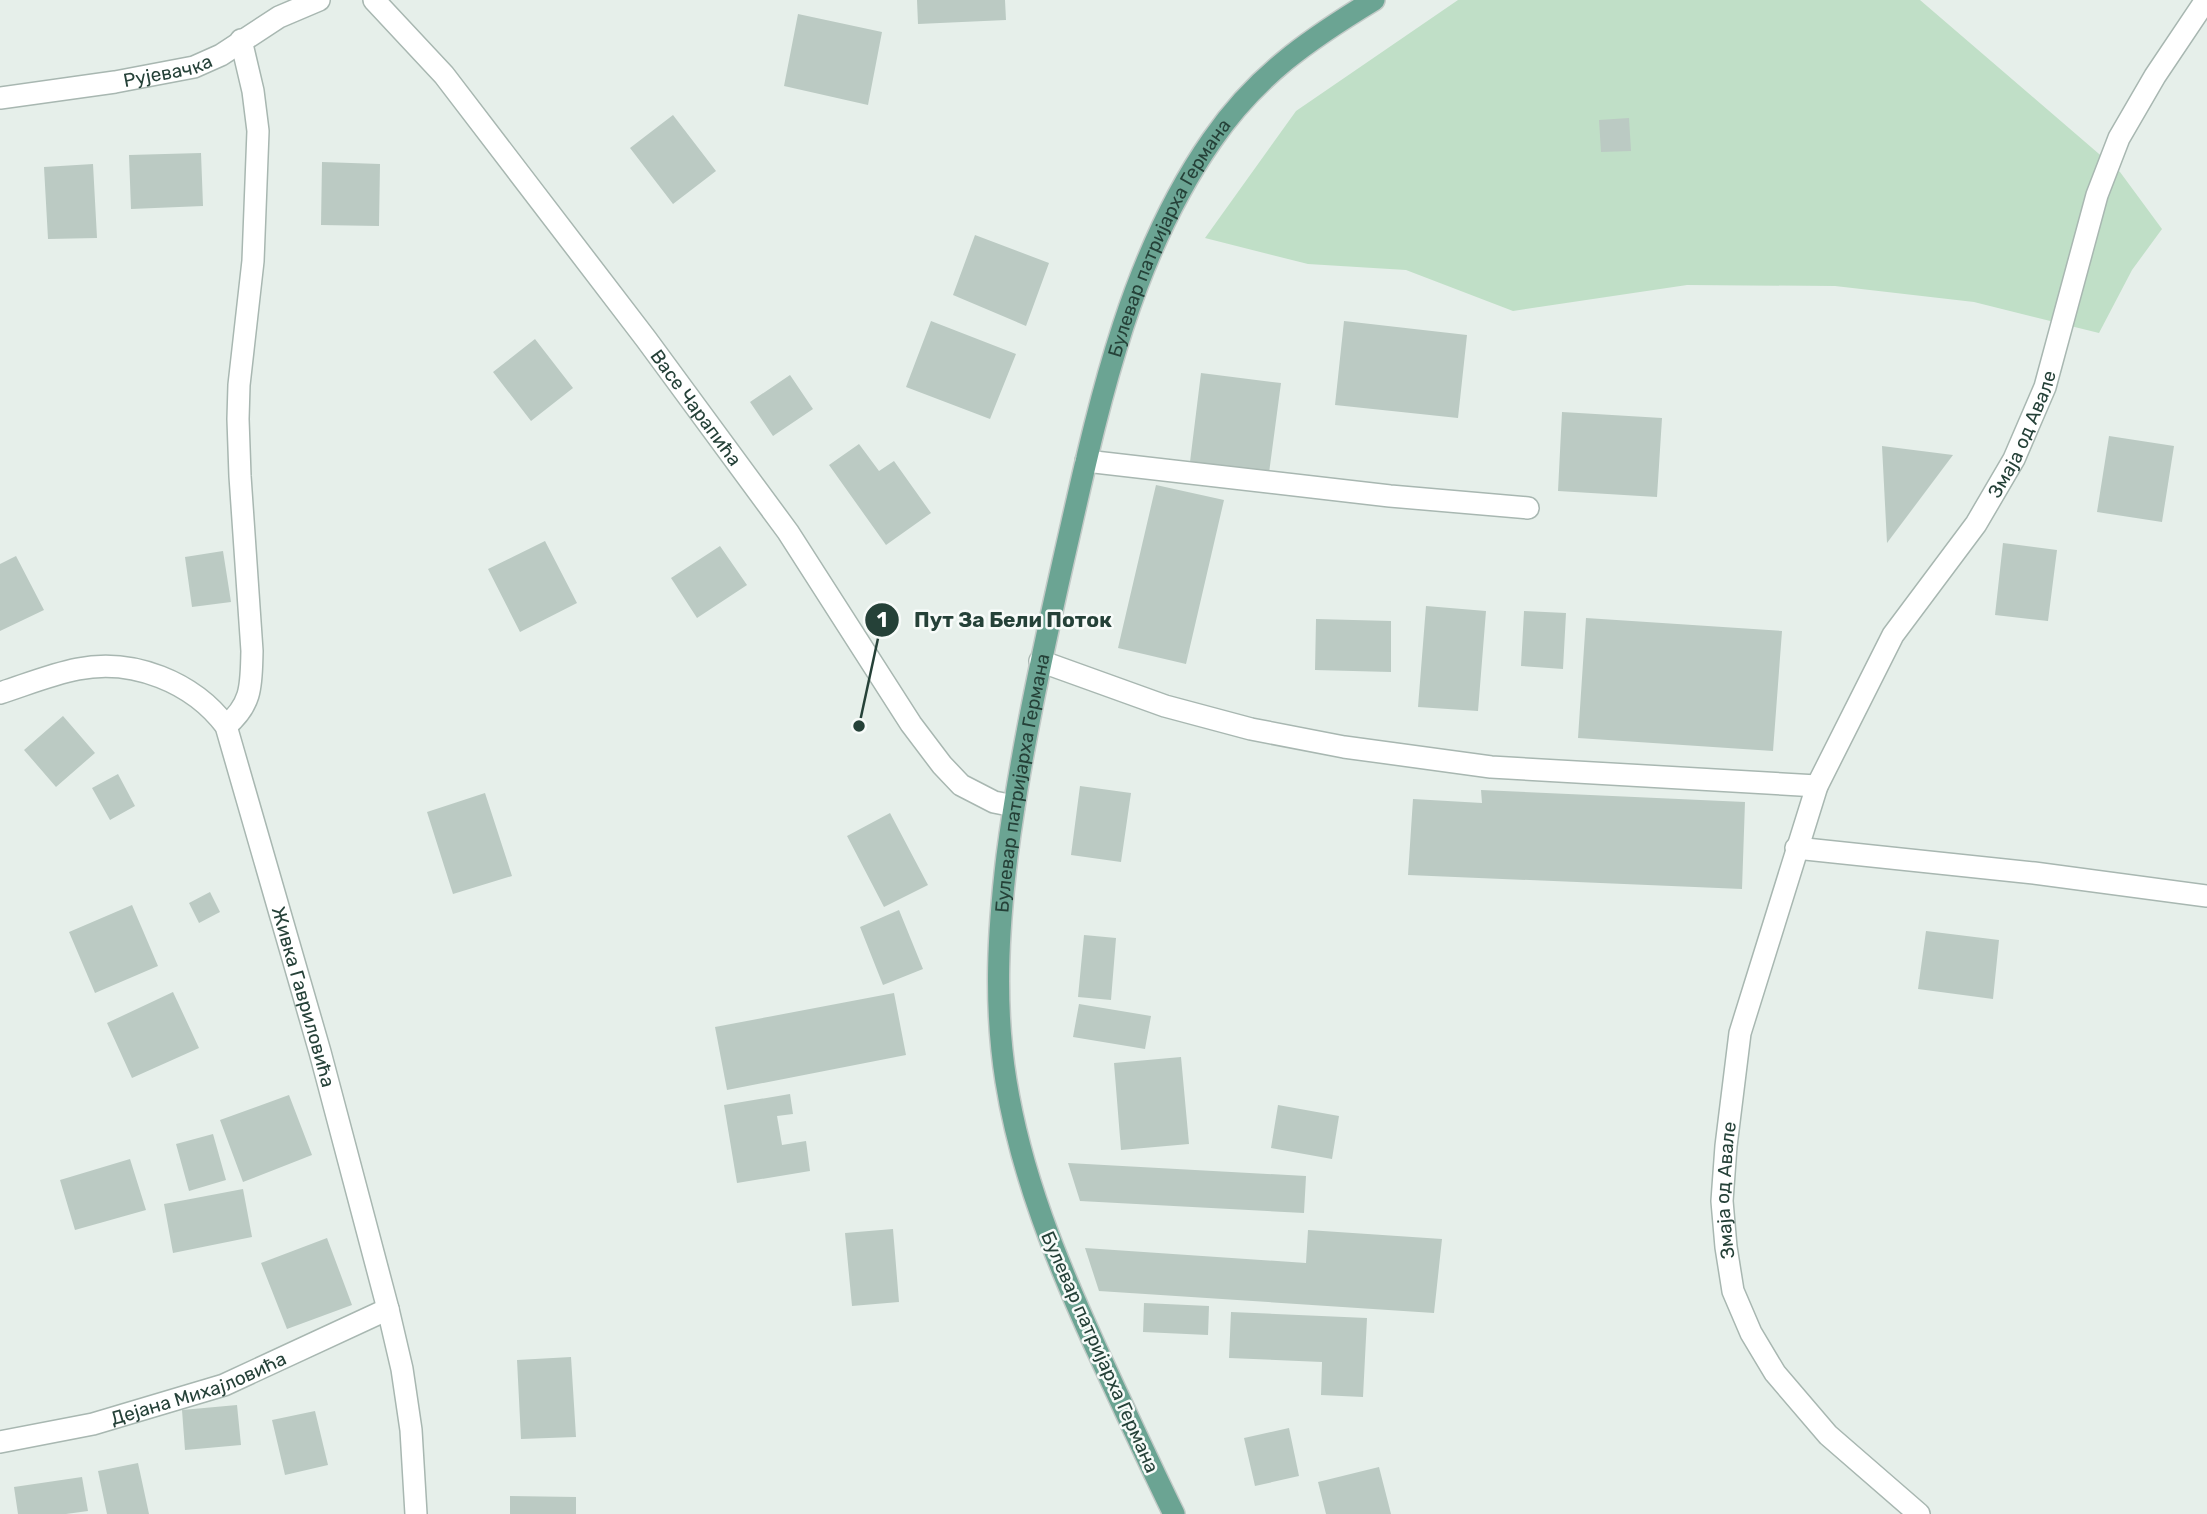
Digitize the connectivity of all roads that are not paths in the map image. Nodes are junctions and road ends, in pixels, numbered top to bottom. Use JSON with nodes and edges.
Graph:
{"nodes":[{"id":1,"x":319,"y":0,"type":"edge"},
{"id":2,"x":374,"y":0,"type":"edge"},
{"id":3,"x":1374,"y":0,"type":"edge"},
{"id":4,"x":2206,"y":0,"type":"edge"},
{"id":5,"x":242,"y":40,"type":"junction"},
{"id":6,"x":0,"y":98,"type":"edge"},
{"id":7,"x":1086,"y":461,"type":"junction"},
{"id":8,"x":1528,"y":508,"type":"dead end"},
{"id":9,"x":1040,"y":661,"type":"junction"},
{"id":10,"x":0,"y":693,"type":"edge"},
{"id":11,"x":226,"y":726,"type":"junction"},
{"id":12,"x":1817,"y":786,"type":"junction"},
{"id":13,"x":1014,"y":806,"type":"junction"},
{"id":14,"x":1796,"y":848,"type":"junction"},
{"id":15,"x":2207,"y":895,"type":"edge"},
{"id":16,"x":388,"y":1309,"type":"junction"},
{"id":17,"x":0,"y":1442,"type":"edge"},
{"id":18,"x":416,"y":1514,"type":"edge"},
{"id":19,"x":1174,"y":1514,"type":"edge"},
{"id":20,"x":1919,"y":1514,"type":"edge"}],
"edges":[{"from":1,"to":5,"type":"street","name":"Рујевачка"},
{"from":2,"to":13,"type":"street","name":"Васе Чарапића"},
{"from":3,"to":7,"type":"main road","name":"Булевар патријарха Германа"},
{"from":4,"to":12,"type":"street","name":"Змаја од Авале"},
{"from":5,"to":6,"type":"street","name":"Рујевачка"},
{"from":5,"to":11,"type":"street"},
{"from":7,"to":8,"type":"street"},
{"from":7,"to":9,"type":"main road","name":"Булевар патријарха Германа"},
{"from":9,"to":12,"type":"street"},
{"from":9,"to":13,"type":"main road","name":"Булевар патријарха Германа"},
{"from":10,"to":11,"type":"street","name":"Живка Гавриловића"},
{"from":11,"to":16,"type":"street","name":"Живка Гавриловића"},
{"from":12,"to":14,"type":"street","name":"Змаја од Авале"},
{"from":13,"to":19,"type":"main road","name":"Булевар патријарха Германа"},
{"from":14,"to":15,"type":"street"},
{"from":14,"to":20,"type":"street","name":"Змаја од Авале"},
{"from":16,"to":17,"type":"street","name":"Дејана Михајловића"},
{"from":16,"to":18,"type":"street","name":"Живка Гавриловића"}]}
